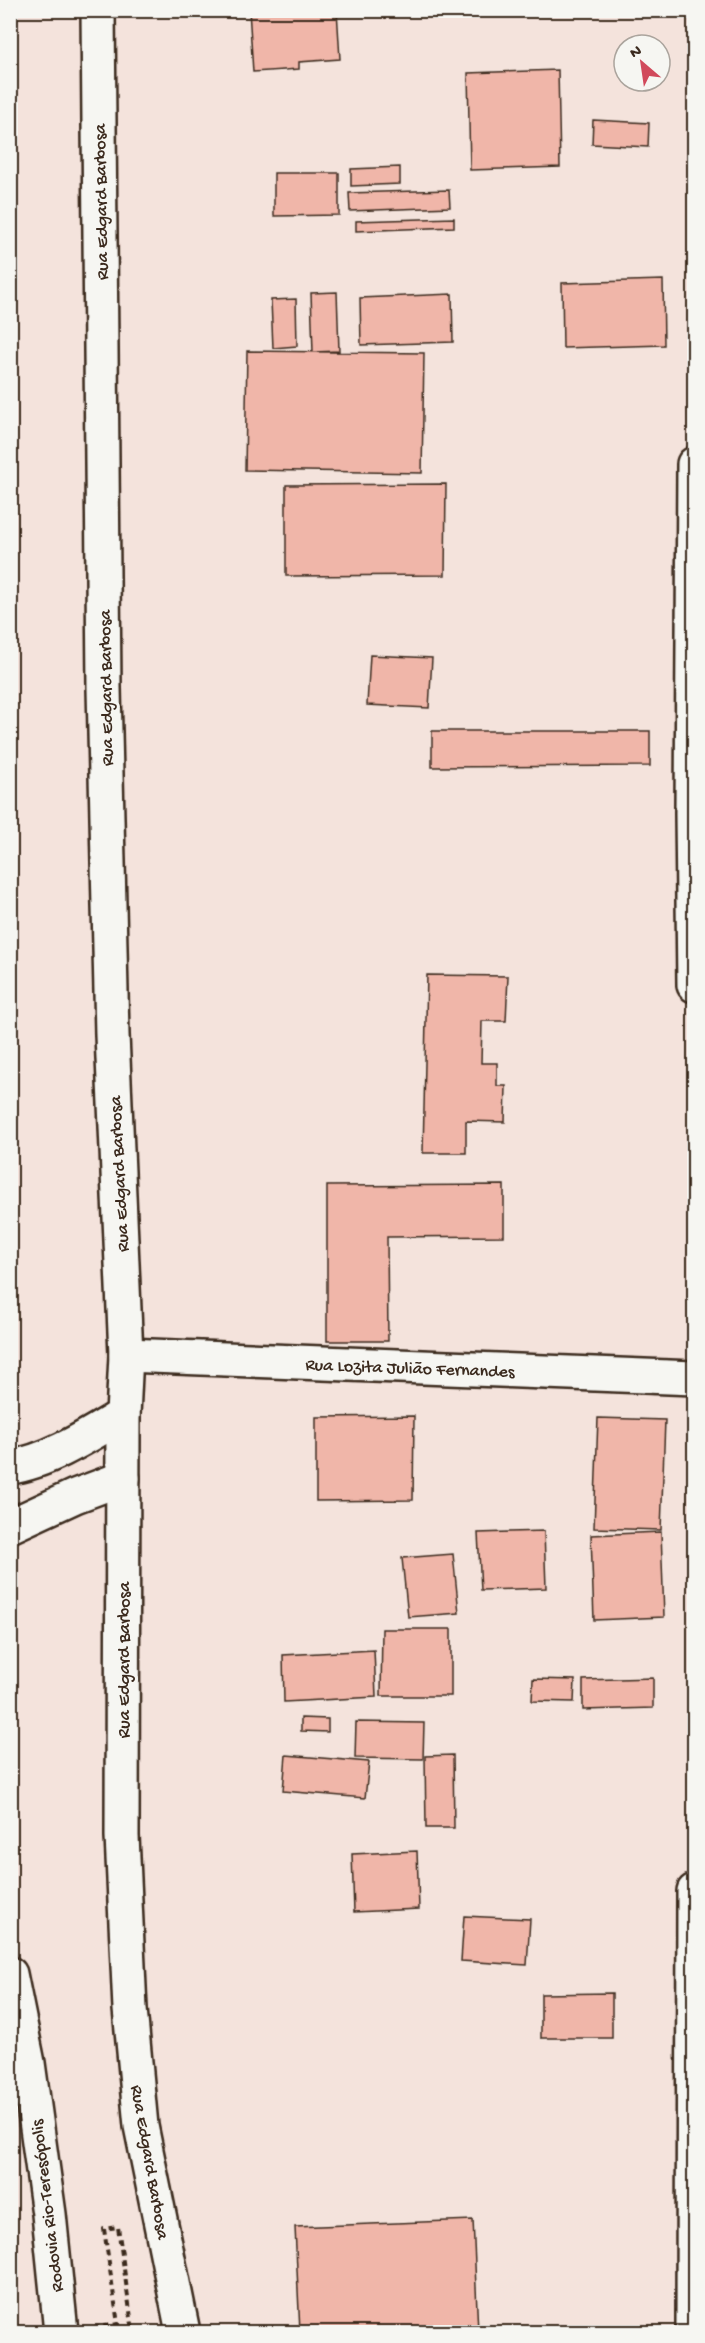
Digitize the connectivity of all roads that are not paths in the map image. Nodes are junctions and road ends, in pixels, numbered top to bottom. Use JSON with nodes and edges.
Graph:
{"nodes":[{"id":1,"x":98,"y":10,"type":"edge"},
{"id":2,"x":694,"y":464,"type":"edge"},
{"id":3,"x":694,"y":985,"type":"edge"},
{"id":4,"x":126,"y":1355,"type":"junction"},
{"id":5,"x":694,"y":1378,"type":"edge"},
{"id":6,"x":123,"y":1415,"type":"junction"},
{"id":7,"x":10,"y":1467,"type":"edge"},
{"id":8,"x":123,"y":1478,"type":"junction"},
{"id":9,"x":10,"y":1526,"type":"edge"},
{"id":10,"x":694,"y":1891,"type":"edge"},
{"id":11,"x":10,"y":1974,"type":"edge"},
{"id":12,"x":73,"y":2331,"type":"edge"},
{"id":13,"x":183,"y":2332,"type":"edge"},
{"id":14,"x":693,"y":2332,"type":"edge"}],
"edges":[{"from":1,"to":4,"type":"main road","name":"Rua Edgard Barbosa"},
{"from":2,"to":3,"type":"main road"},
{"from":4,"to":5,"type":"main road","name":"Rua Lozita Julião Fernandes"},
{"from":4,"to":6,"type":"main road","name":"Rua Edgard Barbosa"},
{"from":6,"to":7,"type":"main road"},
{"from":6,"to":8,"type":"main road","name":"Rua Edgard Barbosa"},
{"from":8,"to":9,"type":"main road"},
{"from":8,"to":13,"type":"main road","name":"Rua Edgard Barbosa"},
{"from":10,"to":14,"type":"main road"},
{"from":11,"to":12,"type":"main road","name":"Rodovia Rio-Teresópolis"}]}
